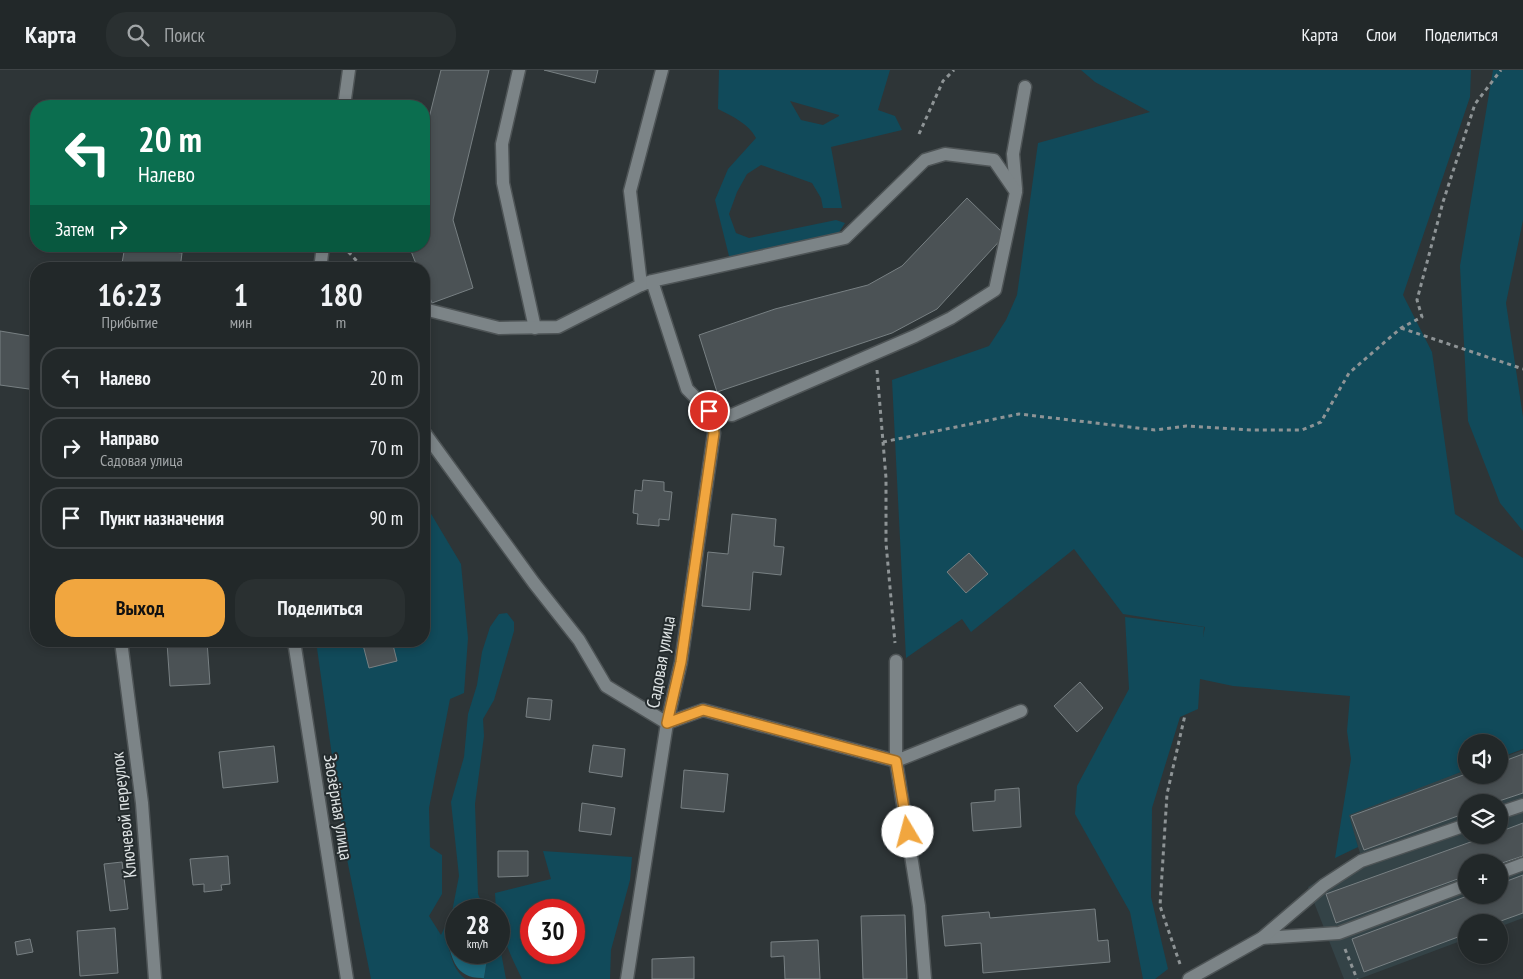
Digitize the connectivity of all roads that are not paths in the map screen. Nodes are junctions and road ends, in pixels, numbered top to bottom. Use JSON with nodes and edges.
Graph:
{"nodes":[{"id":1,"x":349,"y":70,"type":"edge"},
{"id":2,"x":519,"y":70,"type":"edge"},
{"id":3,"x":662,"y":70,"type":"edge"},
{"id":4,"x":1025,"y":87,"type":"dead end"},
{"id":5,"x":345,"y":100,"type":"edge"},
{"id":6,"x":1016,"y":192,"type":"junction"},
{"id":7,"x":646,"y":283,"type":"junction"},
{"id":8,"x":430,"y":311,"type":"edge"},
{"id":9,"x":535,"y":328,"type":"junction"},
{"id":10,"x":709,"y":411,"type":"junction"},
{"id":11,"x":430,"y":440,"type":"edge"},
{"id":12,"x":295,"y":647,"type":"edge"},
{"id":13,"x":122,"y":649,"type":"dead end"},
{"id":14,"x":896,"y":661,"type":"road end"},
{"id":15,"x":1021,"y":711,"type":"dead end"},
{"id":16,"x":667,"y":723,"type":"junction"},
{"id":17,"x":896,"y":761,"type":"junction"},
{"id":18,"x":1523,"y":805,"type":"edge"},
{"id":19,"x":1508,"y":810,"type":"edge"},
{"id":20,"x":1458,"y":828,"type":"edge"},
{"id":21,"x":1523,"y":864,"type":"edge"},
{"id":22,"x":1508,"y":870,"type":"edge"},
{"id":23,"x":1458,"y":889,"type":"edge"},
{"id":24,"x":1262,"y":938,"type":"junction"},
{"id":25,"x":1185,"y":975,"type":"edge"},
{"id":26,"x":155,"y":979,"type":"edge"},
{"id":27,"x":347,"y":979,"type":"edge"},
{"id":28,"x":627,"y":979,"type":"edge"},
{"id":29,"x":925,"y":979,"type":"edge"}],
"edges":[{"from":1,"to":5,"type":"street"},
{"from":2,"to":9,"type":"street"},
{"from":3,"to":7,"type":"street"},
{"from":4,"to":6,"type":"street"},
{"from":6,"to":7,"type":"street"},
{"from":6,"to":10,"type":"street"},
{"from":7,"to":9,"type":"street"},
{"from":7,"to":10,"type":"street"},
{"from":8,"to":9,"type":"street"},
{"from":10,"to":16,"type":"street","name":"Садовая улица"},
{"from":11,"to":16,"type":"street"},
{"from":12,"to":27,"type":"street","name":"Заозёрная улица"},
{"from":13,"to":26,"type":"street","name":"Ключевой переулок"},
{"from":14,"to":17,"type":"street"},
{"from":15,"to":17,"type":"street"},
{"from":16,"to":17,"type":"street"},
{"from":16,"to":28,"type":"street","name":"Садовая улица"},
{"from":17,"to":29,"type":"street"},
{"from":18,"to":19,"type":"street"},
{"from":20,"to":24,"type":"street"},
{"from":21,"to":22,"type":"street"},
{"from":23,"to":24,"type":"street"},
{"from":24,"to":25,"type":"street"}]}
